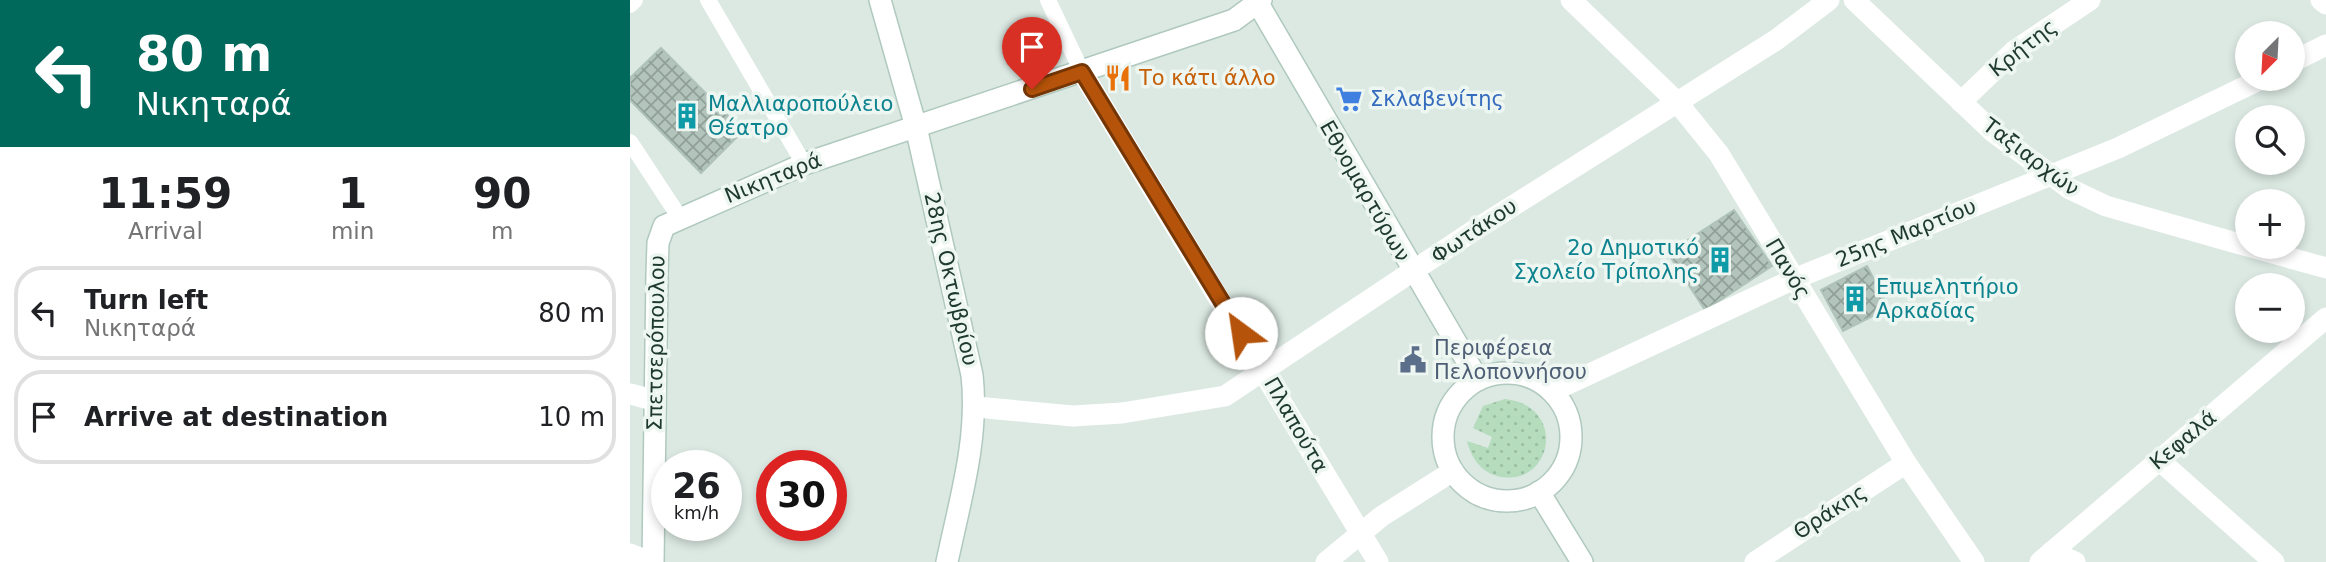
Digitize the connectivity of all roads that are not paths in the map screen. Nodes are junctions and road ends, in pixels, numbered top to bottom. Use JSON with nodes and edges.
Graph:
{"nodes":[{"id":1,"x":635,"y":0,"type":"edge"},
{"id":2,"x":708,"y":0,"type":"edge"},
{"id":3,"x":880,"y":0,"type":"edge"},
{"id":4,"x":1048,"y":0,"type":"edge"},
{"id":5,"x":1571,"y":0,"type":"edge"},
{"id":6,"x":1829,"y":0,"type":"edge"},
{"id":7,"x":1854,"y":0,"type":"edge"},
{"id":8,"x":2091,"y":0,"type":"edge"},
{"id":9,"x":2321,"y":0,"type":"edge"},
{"id":10,"x":1258,"y":1,"type":"edge"},
{"id":11,"x":2326,"y":4,"type":"edge"},
{"id":12,"x":630,"y":5,"type":"edge"},
{"id":13,"x":2326,"y":45,"type":"edge"},
{"id":14,"x":2305,"y":56,"type":"edge"},
{"id":15,"x":1082,"y":72,"type":"junction"},
{"id":16,"x":2237,"y":91,"type":"edge"},
{"id":17,"x":1677,"y":102,"type":"junction"},
{"id":18,"x":1961,"y":102,"type":"junction"},
{"id":19,"x":916,"y":127,"type":"junction"},
{"id":20,"x":630,"y":142,"type":"edge"},
{"id":21,"x":804,"y":164,"type":"junction"},
{"id":22,"x":2052,"y":177,"type":"junction"},
{"id":23,"x":680,"y":218,"type":"junction"},
{"id":24,"x":2235,"y":242,"type":"edge"},
{"id":25,"x":2294,"y":259,"type":"edge"},
{"id":26,"x":2326,"y":268,"type":"edge"},
{"id":27,"x":1413,"y":273,"type":"junction"},
{"id":28,"x":1794,"y":279,"type":"junction"},
{"id":29,"x":2326,"y":318,"type":"edge"},
{"id":30,"x":1263,"y":370,"type":"junction"},
{"id":31,"x":1478,"y":380,"type":"junction"},
{"id":32,"x":1553,"y":391,"type":"junction"},
{"id":33,"x":630,"y":394,"type":"edge"},
{"id":34,"x":653,"y":400,"type":"junction"},
{"id":35,"x":976,"y":407,"type":"junction"},
{"id":36,"x":2159,"y":460,"type":"junction"},
{"id":37,"x":1906,"y":463,"type":"junction"},
{"id":38,"x":1453,"y":471,"type":"junction"},
{"id":39,"x":1539,"y":492,"type":"junction"},
{"id":40,"x":1359,"y":533,"type":"junction"},
{"id":41,"x":630,"y":554,"type":"edge"},
{"id":42,"x":2046,"y":557,"type":"edge"},
{"id":43,"x":652,"y":562,"type":"edge"},
{"id":44,"x":947,"y":562,"type":"edge"},
{"id":45,"x":1326,"y":562,"type":"edge"},
{"id":46,"x":1378,"y":562,"type":"edge"},
{"id":47,"x":1582,"y":562,"type":"edge"},
{"id":48,"x":1755,"y":562,"type":"edge"},
{"id":49,"x":1974,"y":562,"type":"edge"},
{"id":50,"x":2075,"y":562,"type":"edge"},
{"id":51,"x":2274,"y":562,"type":"edge"}],
"edges":[{"from":1,"to":12,"type":"street"},
{"from":2,"to":21,"type":"street"},
{"from":3,"to":19,"type":"street","name":"28ης Οκτωβρίου"},
{"from":4,"to":15,"type":"street"},
{"from":5,"to":17,"type":"street","name":"Πανός"},
{"from":6,"to":17,"type":"street","name":"Φωτάκου"},
{"from":7,"to":18,"type":"street","name":"Ταξιαρχών"},
{"from":8,"to":18,"type":"street","name":"Κρήτης"},
{"from":9,"to":11,"type":"street"},
{"from":10,"to":15,"type":"street","name":"Νικηταρά"},
{"from":10,"to":27,"type":"street","name":"Εθνομαρτύρων"},
{"from":13,"to":14,"type":"street"},
{"from":15,"to":19,"type":"street","name":"Νικηταρά"},
{"from":15,"to":30,"type":"street","name":"Πλαπούτα"},
{"from":16,"to":22,"type":"street","name":"25ης Μαρτίου"},
{"from":17,"to":27,"type":"street","name":"Φωτάκου"},
{"from":17,"to":28,"type":"street","name":"Πανός"},
{"from":18,"to":22,"type":"street","name":"Ταξιαρχών"},
{"from":19,"to":21,"type":"street","name":"Νικηταρά"},
{"from":19,"to":35,"type":"street","name":"28ης Οκτωβρίου"},
{"from":20,"to":23,"type":"street"},
{"from":21,"to":23,"type":"street","name":"Νικηταρά"},
{"from":22,"to":24,"type":"street","name":"Ταξιαρχών"},
{"from":22,"to":28,"type":"street","name":"25ης Μαρτίου"},
{"from":23,"to":34,"type":"street","name":"Σπετσερόπουλου"},
{"from":25,"to":26,"type":"street","name":"Ταξιαρχών"},
{"from":27,"to":30,"type":"street","name":"Φωτάκου"},
{"from":27,"to":31,"type":"street","name":"Εθνομαρτύρων"},
{"from":28,"to":32,"type":"street","name":"25ης Μαρτίου"},
{"from":28,"to":37,"type":"street","name":"Πανός"},
{"from":29,"to":36,"type":"street","name":"Κεφαλά"},
{"from":30,"to":35,"type":"street","name":"Φωτάκου"},
{"from":30,"to":40,"type":"street","name":"Πλαπούτα"},
{"from":31,"to":32,"type":"street"},
{"from":31,"to":38,"type":"street"},
{"from":32,"to":39,"type":"street"},
{"from":33,"to":34,"type":"street"},
{"from":34,"to":43,"type":"street","name":"Σπετσερόπουλου"},
{"from":35,"to":44,"type":"street","name":"28ης Οκτωβρίου"},
{"from":36,"to":42,"type":"street","name":"Κεφαλά"},
{"from":36,"to":51,"type":"street"},
{"from":37,"to":48,"type":"street","name":"Θράκης"},
{"from":37,"to":49,"type":"street","name":"Πανός"},
{"from":38,"to":39,"type":"street"},
{"from":38,"to":40,"type":"street"},
{"from":39,"to":47,"type":"street"},
{"from":40,"to":45,"type":"street"},
{"from":40,"to":46,"type":"street","name":"Πλαπούτα"},
{"from":41,"to":43,"type":"street"},
{"from":42,"to":50,"type":"street"}]}
